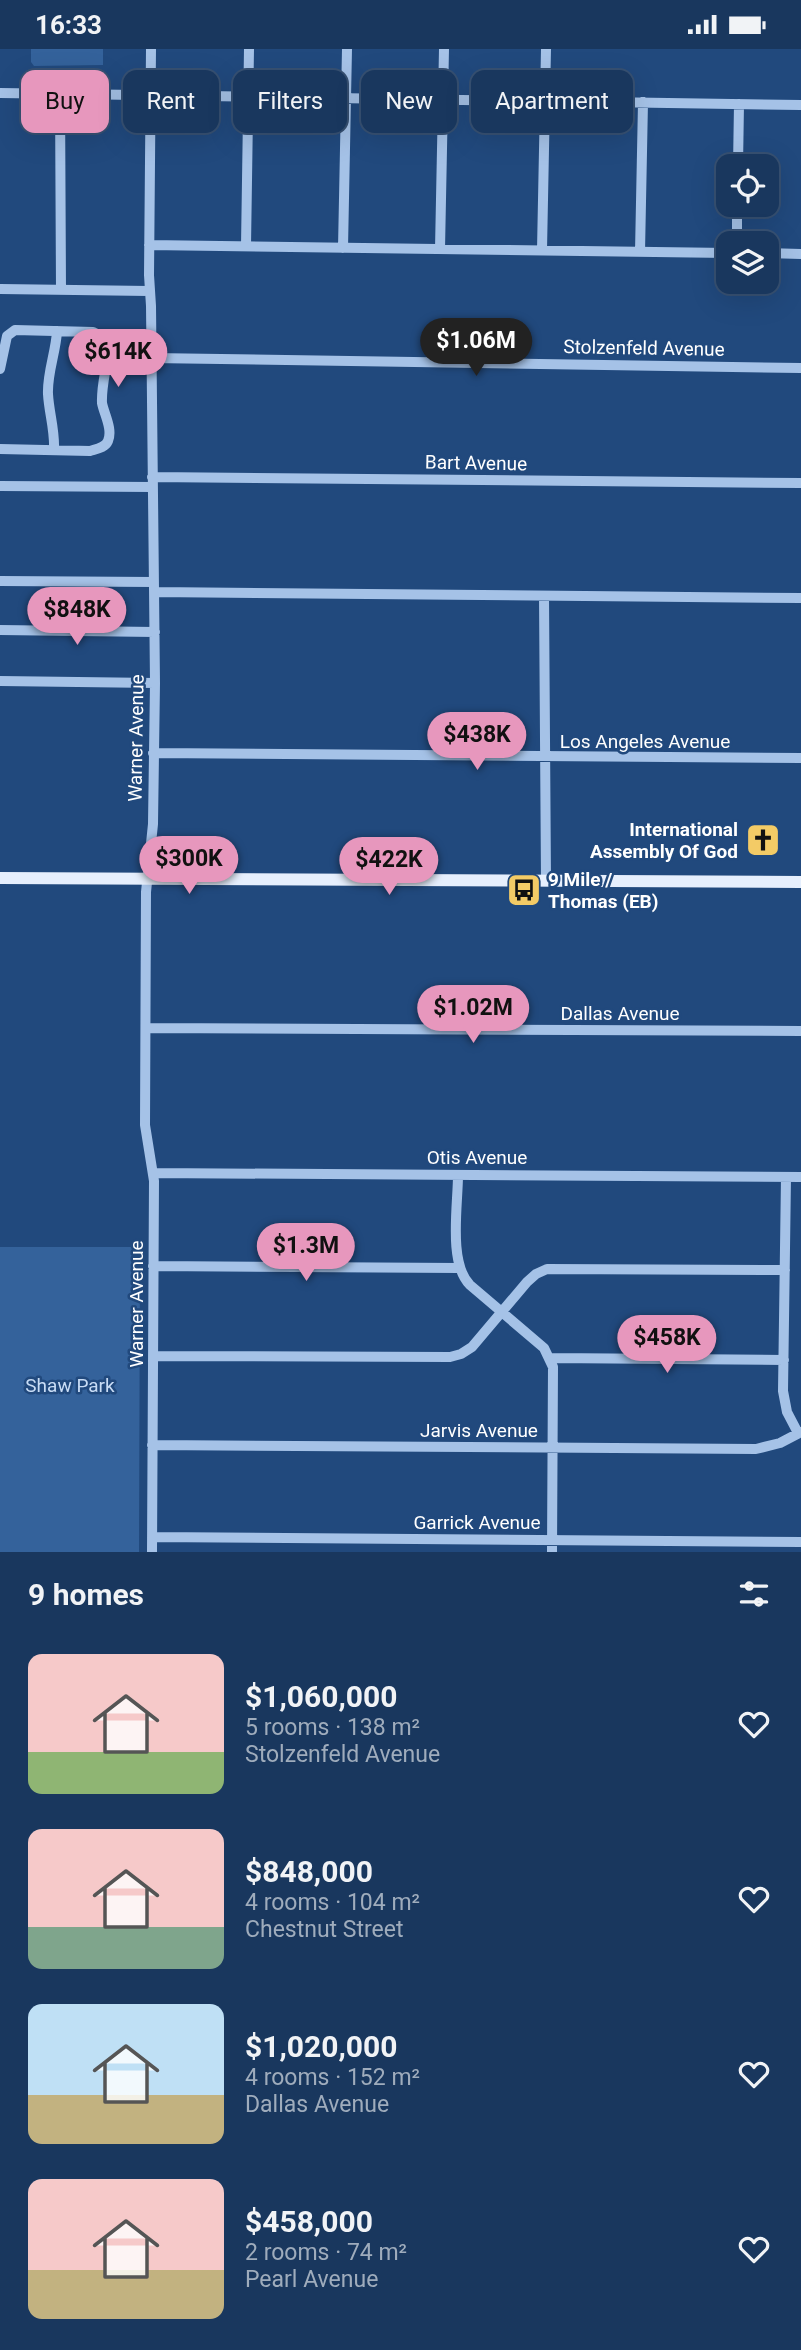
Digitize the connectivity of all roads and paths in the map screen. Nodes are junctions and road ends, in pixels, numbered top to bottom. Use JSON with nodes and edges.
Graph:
{"nodes":[{"id":1,"x":151,"y":49,"type":"edge"},
{"id":2,"x":249,"y":49,"type":"edge"},
{"id":3,"x":346,"y":49,"type":"edge"},
{"id":4,"x":444,"y":49,"type":"edge"},
{"id":5,"x":546,"y":49,"type":"edge"},
{"id":6,"x":151,"y":70,"type":"edge"},
{"id":7,"x":249,"y":70,"type":"edge"},
{"id":8,"x":346,"y":70,"type":"edge"},
{"id":9,"x":444,"y":70,"type":"edge"},
{"id":10,"x":546,"y":70,"type":"edge"},
{"id":11,"x":0,"y":93,"type":"edge"},
{"id":12,"x":21,"y":93,"type":"edge"},
{"id":13,"x":633,"y":102,"type":"edge"},
{"id":14,"x":643,"y":102,"type":"junction"},
{"id":15,"x":739,"y":104,"type":"junction"},
{"id":16,"x":801,"y":105,"type":"edge"},
{"id":17,"x":60,"y":133,"type":"edge"},
{"id":18,"x":151,"y":133,"type":"edge"},
{"id":19,"x":248,"y":133,"type":"edge"},
{"id":20,"x":345,"y":133,"type":"edge"},
{"id":21,"x":442,"y":133,"type":"edge"},
{"id":22,"x":546,"y":133,"type":"edge"},
{"id":23,"x":738,"y":154,"type":"edge"},
{"id":24,"x":149,"y":245,"type":"junction"},
{"id":25,"x":246,"y":246,"type":"junction"},
{"id":26,"x":343,"y":248,"type":"junction"},
{"id":27,"x":440,"y":249,"type":"junction"},
{"id":28,"x":542,"y":250,"type":"junction"},
{"id":29,"x":640,"y":252,"type":"junction"},
{"id":30,"x":716,"y":253,"type":"edge"},
{"id":31,"x":779,"y":253,"type":"edge"},
{"id":32,"x":801,"y":254,"type":"edge"},
{"id":33,"x":0,"y":289,"type":"edge"},
{"id":34,"x":61,"y":290,"type":"junction"},
{"id":35,"x":149,"y":291,"type":"junction"},
{"id":36,"x":57,"y":331,"type":"junction"},
{"id":37,"x":3,"y":341,"type":"edge"},
{"id":38,"x":151,"y":358,"type":"junction"},
{"id":39,"x":801,"y":368,"type":"edge"},
{"id":40,"x":0,"y":369,"type":"edge"},
{"id":41,"x":0,"y":449,"type":"edge"},
{"id":42,"x":54,"y":450,"type":"junction"},
{"id":43,"x":152,"y":482,"type":"junction"},
{"id":44,"x":801,"y":483,"type":"edge"},
{"id":45,"x":0,"y":486,"type":"edge"},
{"id":46,"x":0,"y":581,"type":"edge"},
{"id":47,"x":155,"y":587,"type":"junction"},
{"id":48,"x":544,"y":596,"type":"junction"},
{"id":49,"x":801,"y":598,"type":"edge"},
{"id":50,"x":0,"y":630,"type":"edge"},
{"id":51,"x":155,"y":632,"type":"junction"},
{"id":52,"x":0,"y":681,"type":"edge"},
{"id":53,"x":155,"y":683,"type":"junction"},
{"id":54,"x":153,"y":753,"type":"junction"},
{"id":55,"x":545,"y":758,"type":"junction"},
{"id":56,"x":801,"y":758,"type":"edge"},
{"id":57,"x":0,"y":878,"type":"edge"},
{"id":58,"x":148,"y":879,"type":"junction"},
{"id":59,"x":546,"y":881,"type":"junction"},
{"id":60,"x":801,"y":883,"type":"edge"},
{"id":61,"x":146,"y":1028,"type":"junction"},
{"id":62,"x":801,"y":1031,"type":"edge"},
{"id":63,"x":153,"y":1173,"type":"junction"},
{"id":64,"x":458,"y":1175,"type":"junction"},
{"id":65,"x":786,"y":1177,"type":"junction"},
{"id":66,"x":801,"y":1177,"type":"edge"},
{"id":67,"x":153,"y":1266,"type":"junction"},
{"id":68,"x":459,"y":1268,"type":"junction"},
{"id":69,"x":785,"y":1271,"type":"junction"},
{"id":70,"x":502,"y":1312,"type":"junction"},
{"id":71,"x":153,"y":1356,"type":"junction"},
{"id":72,"x":551,"y":1359,"type":"junction"},
{"id":73,"x":784,"y":1360,"type":"junction"},
{"id":74,"x":800,"y":1432,"type":"edge"},
{"id":75,"x":152,"y":1445,"type":"junction"},
{"id":76,"x":554,"y":1448,"type":"junction"},
{"id":77,"x":152,"y":1537,"type":"junction"},
{"id":78,"x":553,"y":1540,"type":"junction"},
{"id":79,"x":801,"y":1542,"type":"edge"},
{"id":80,"x":781,"y":1547,"type":"edge"},
{"id":81,"x":152,"y":1552,"type":"edge"},
{"id":82,"x":552,"y":1552,"type":"edge"}],
"edges":[{"from":1,"to":6,"type":"street","name":"Warner Avenue"},
{"from":2,"to":7,"type":"street"},
{"from":3,"to":8,"type":"street"},
{"from":4,"to":9,"type":"street"},
{"from":5,"to":10,"type":"street"},
{"from":11,"to":12,"type":"street"},
{"from":13,"to":14,"type":"street"},
{"from":14,"to":15,"type":"street"},
{"from":14,"to":29,"type":"street"},
{"from":15,"to":16,"type":"street"},
{"from":15,"to":23,"type":"street"},
{"from":17,"to":34,"type":"street"},
{"from":18,"to":24,"type":"street","name":"Warner Avenue"},
{"from":19,"to":25,"type":"street"},
{"from":20,"to":26,"type":"street"},
{"from":21,"to":27,"type":"street"},
{"from":22,"to":28,"type":"street"},
{"from":24,"to":25,"type":"street"},
{"from":24,"to":35,"type":"street","name":"Warner Avenue"},
{"from":25,"to":26,"type":"street"},
{"from":26,"to":27,"type":"street"},
{"from":27,"to":28,"type":"street"},
{"from":28,"to":29,"type":"street"},
{"from":29,"to":30,"type":"street"},
{"from":31,"to":32,"type":"street"},
{"from":33,"to":34,"type":"street"},
{"from":34,"to":35,"type":"street"},
{"from":35,"to":38,"type":"street","name":"Warner Avenue"},
{"from":36,"to":37,"type":"street"},
{"from":36,"to":42,"type":"street"},
{"from":36,"to":42,"type":"street"},
{"from":37,"to":40,"type":"street"},
{"from":38,"to":39,"type":"street","name":"Stolzenfeld Avenue"},
{"from":38,"to":43,"type":"street","name":"Warner Avenue"},
{"from":41,"to":42,"type":"street"},
{"from":43,"to":44,"type":"street","name":"Bart Avenue"},
{"from":43,"to":45,"type":"street","name":"Bart Avenue"},
{"from":43,"to":47,"type":"street","name":"Warner Avenue"},
{"from":46,"to":47,"type":"street"},
{"from":47,"to":48,"type":"street"},
{"from":47,"to":51,"type":"street","name":"Warner Avenue"},
{"from":48,"to":49,"type":"street"},
{"from":48,"to":55,"type":"street"},
{"from":50,"to":51,"type":"street"},
{"from":51,"to":53,"type":"street","name":"Warner Avenue"},
{"from":52,"to":53,"type":"street"},
{"from":53,"to":54,"type":"street","name":"Warner Avenue"},
{"from":54,"to":55,"type":"street","name":"Los Angeles Avenue"},
{"from":54,"to":58,"type":"street","name":"Warner Avenue"},
{"from":55,"to":56,"type":"street","name":"Los Angeles Avenue"},
{"from":55,"to":59,"type":"street"},
{"from":57,"to":58,"type":"main road"},
{"from":58,"to":59,"type":"main road"},
{"from":58,"to":61,"type":"street","name":"Warner Avenue"},
{"from":59,"to":60,"type":"main road"},
{"from":61,"to":62,"type":"street","name":"Dallas Avenue"},
{"from":61,"to":63,"type":"street","name":"Warner Avenue"},
{"from":63,"to":64,"type":"street","name":"Otis Avenue"},
{"from":63,"to":67,"type":"street","name":"Warner Avenue"},
{"from":64,"to":65,"type":"street","name":"Otis Avenue"},
{"from":64,"to":68,"type":"street"},
{"from":65,"to":66,"type":"street","name":"Otis Avenue"},
{"from":65,"to":69,"type":"street"},
{"from":67,"to":68,"type":"street"},
{"from":67,"to":71,"type":"street","name":"Warner Avenue"},
{"from":68,"to":70,"type":"street"},
{"from":69,"to":70,"type":"street"},
{"from":69,"to":73,"type":"street"},
{"from":70,"to":71,"type":"street"},
{"from":70,"to":72,"type":"street"},
{"from":71,"to":75,"type":"street","name":"Warner Avenue"},
{"from":72,"to":73,"type":"street"},
{"from":72,"to":76,"type":"street"},
{"from":73,"to":74,"type":"street"},
{"from":74,"to":76,"type":"street","name":"Jarvis Avenue"},
{"from":75,"to":76,"type":"street","name":"Jarvis Avenue"},
{"from":75,"to":77,"type":"street","name":"Warner Avenue"},
{"from":76,"to":78,"type":"street"},
{"from":77,"to":78,"type":"street","name":"Garrick Avenue"},
{"from":77,"to":81,"type":"street","name":"Warner Avenue"},
{"from":78,"to":80,"type":"street","name":"Garrick Avenue"},
{"from":78,"to":82,"type":"street"},
{"from":79,"to":80,"type":"street","name":"Garrick Avenue"}]}
